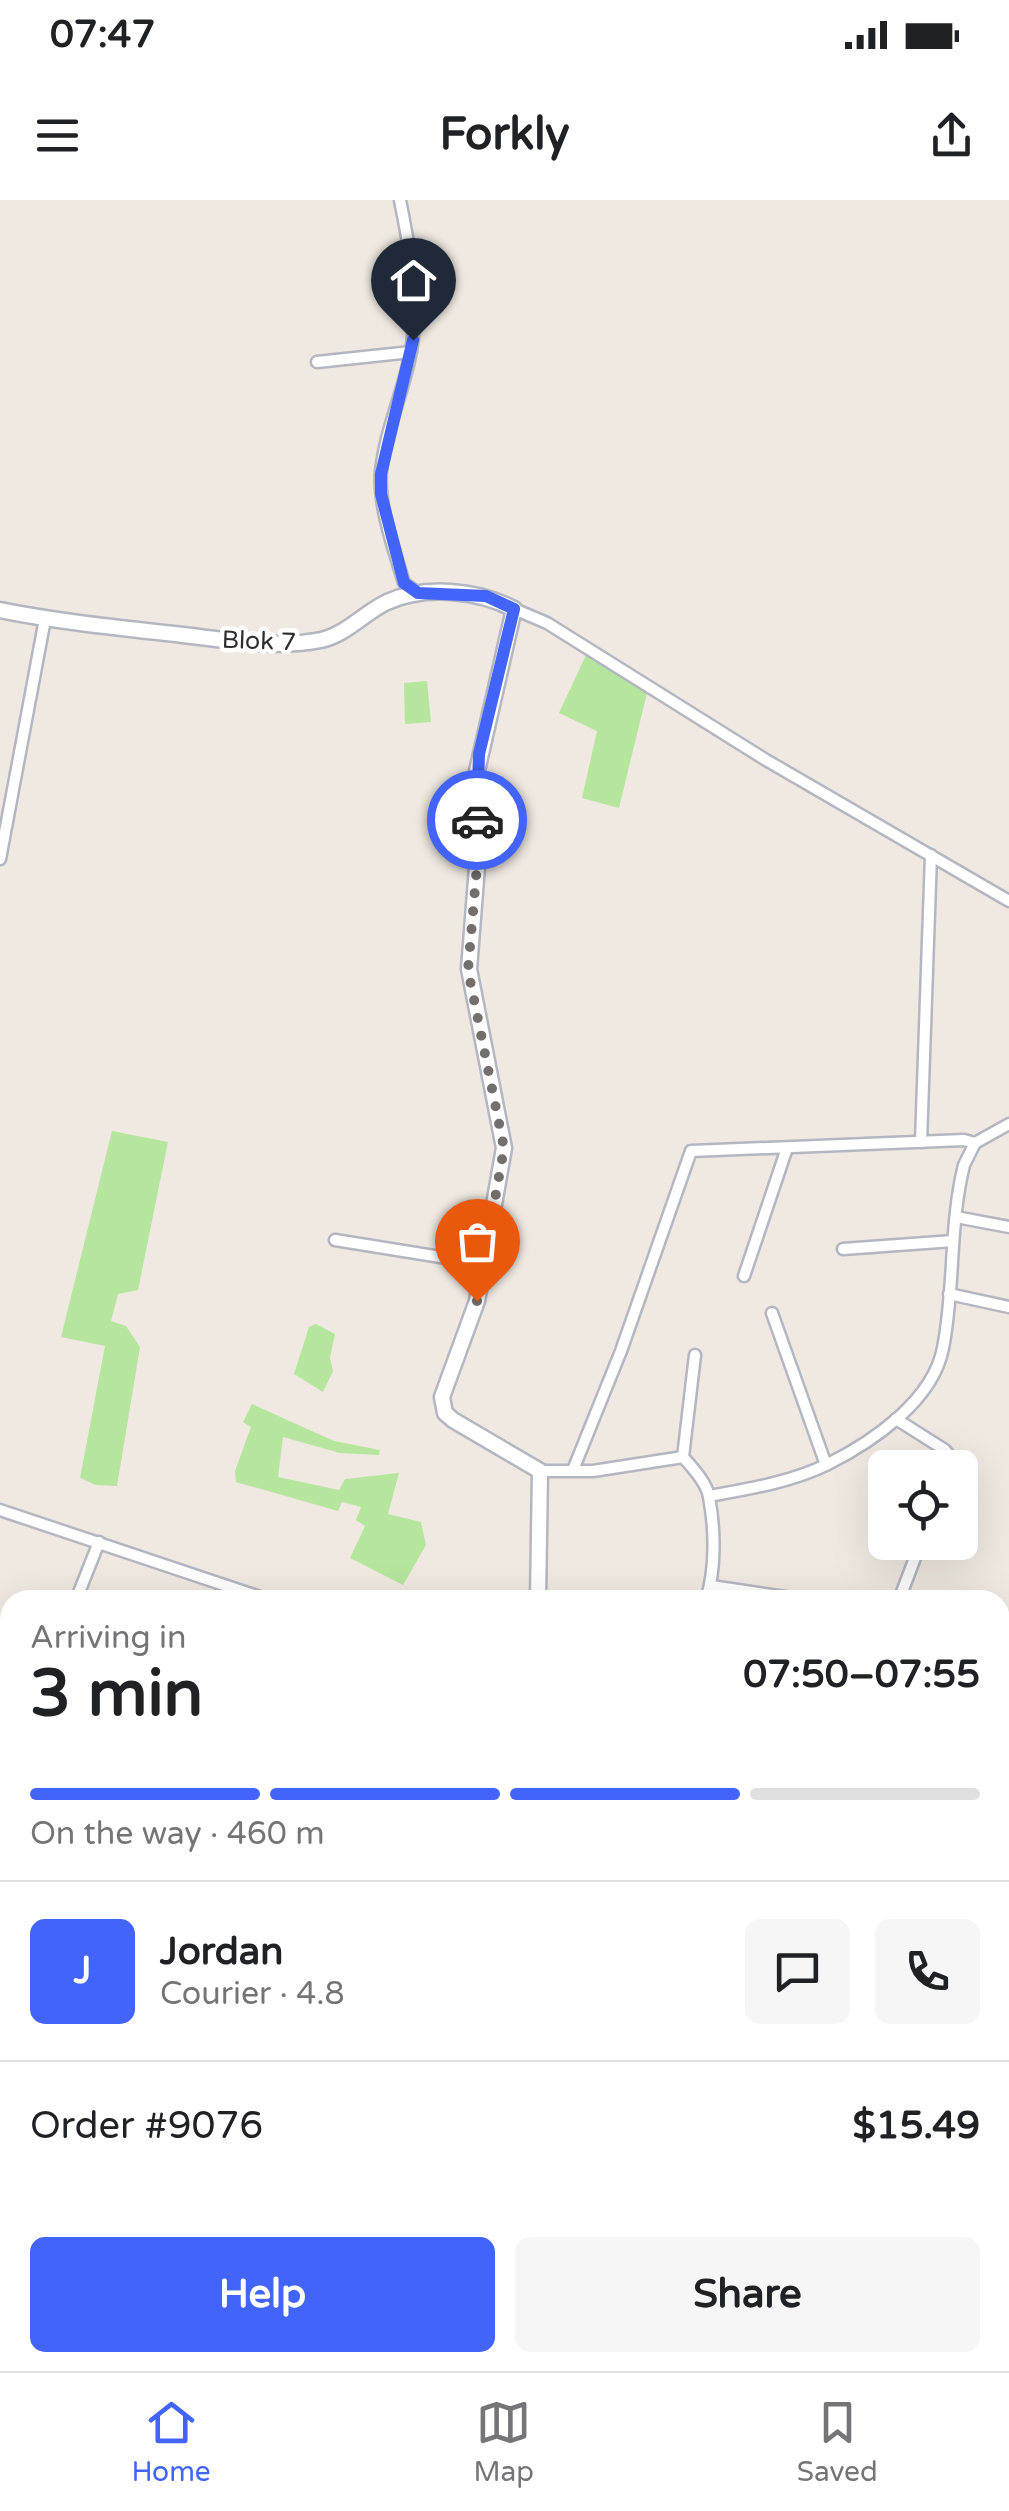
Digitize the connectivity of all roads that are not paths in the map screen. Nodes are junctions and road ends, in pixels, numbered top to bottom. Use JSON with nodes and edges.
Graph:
{"nodes":[{"id":1,"x":400,"y":200,"type":"edge"},
{"id":2,"x":410,"y":352,"type":"junction"},
{"id":3,"x":317,"y":362,"type":"dead end"},
{"id":4,"x":401,"y":573,"type":"junction"},
{"id":5,"x":418,"y":593,"type":"junction"},
{"id":6,"x":386,"y":603,"type":"junction"},
{"id":7,"x":514,"y":609,"type":"junction"},
{"id":8,"x":0,"y":610,"type":"edge"},
{"id":9,"x":45,"y":620,"type":"junction"},
{"id":10,"x":931,"y":855,"type":"junction"},
{"id":11,"x":0,"y":858,"type":"edge"},
{"id":12,"x":1009,"y":901,"type":"edge"},
{"id":13,"x":1009,"y":1124,"type":"edge"},
{"id":14,"x":920,"y":1142,"type":"junction"},
{"id":15,"x":975,"y":1143,"type":"junction"},
{"id":16,"x":787,"y":1148,"type":"junction"},
{"id":17,"x":956,"y":1216,"type":"junction"},
{"id":18,"x":1009,"y":1227,"type":"edge"},
{"id":19,"x":335,"y":1240,"type":"dead end"},
{"id":20,"x":954,"y":1241,"type":"junction"},
{"id":21,"x":843,"y":1249,"type":"dead end"},
{"id":22,"x":484,"y":1264,"type":"junction"},
{"id":23,"x":744,"y":1276,"type":"dead end"},
{"id":24,"x":949,"y":1294,"type":"junction"},
{"id":25,"x":1009,"y":1306,"type":"edge"},
{"id":26,"x":772,"y":1313,"type":"dead end"},
{"id":27,"x":696,"y":1355,"type":"dead end"},
{"id":28,"x":896,"y":1419,"type":"junction"},
{"id":29,"x":945,"y":1450,"type":"edge"},
{"id":30,"x":683,"y":1457,"type":"junction"},
{"id":31,"x":826,"y":1466,"type":"junction"},
{"id":32,"x":572,"y":1470,"type":"junction"},
{"id":33,"x":540,"y":1471,"type":"junction"},
{"id":34,"x":709,"y":1496,"type":"junction"},
{"id":35,"x":0,"y":1510,"type":"edge"},
{"id":36,"x":99,"y":1542,"type":"junction"},
{"id":37,"x":915,"y":1560,"type":"edge"},
{"id":38,"x":710,"y":1586,"type":"junction"},
{"id":39,"x":80,"y":1590,"type":"edge"},
{"id":40,"x":236,"y":1590,"type":"edge"},
{"id":41,"x":538,"y":1590,"type":"edge"},
{"id":42,"x":709,"y":1590,"type":"edge"},
{"id":43,"x":737,"y":1590,"type":"edge"},
{"id":44,"x":902,"y":1590,"type":"edge"}],
"edges":[{"from":1,"to":2,"type":"street"},
{"from":2,"to":3,"type":"street"},
{"from":2,"to":4,"type":"street"},
{"from":4,"to":5,"type":"street"},
{"from":4,"to":6,"type":"street"},
{"from":5,"to":6,"type":"street","name":"Blok 7"},
{"from":5,"to":7,"type":"street","name":"Blok 7"},
{"from":6,"to":9,"type":"street","name":"Blok 7"},
{"from":7,"to":10,"type":"street"},
{"from":7,"to":22,"type":"street"},
{"from":8,"to":9,"type":"street","name":"Blok 7"},
{"from":9,"to":11,"type":"street"},
{"from":10,"to":12,"type":"street"},
{"from":10,"to":14,"type":"street"},
{"from":13,"to":15,"type":"street"},
{"from":14,"to":15,"type":"street"},
{"from":14,"to":16,"type":"street"},
{"from":15,"to":17,"type":"street"},
{"from":16,"to":23,"type":"street"},
{"from":16,"to":32,"type":"street"},
{"from":17,"to":18,"type":"street"},
{"from":17,"to":20,"type":"street"},
{"from":19,"to":22,"type":"street"},
{"from":20,"to":21,"type":"street"},
{"from":20,"to":24,"type":"street"},
{"from":22,"to":33,"type":"street"},
{"from":24,"to":25,"type":"street"},
{"from":24,"to":28,"type":"street"},
{"from":26,"to":31,"type":"street"},
{"from":27,"to":30,"type":"street"},
{"from":28,"to":29,"type":"street"},
{"from":28,"to":31,"type":"street"},
{"from":30,"to":32,"type":"street"},
{"from":30,"to":34,"type":"street"},
{"from":31,"to":34,"type":"street"},
{"from":32,"to":33,"type":"street"},
{"from":33,"to":41,"type":"street"},
{"from":34,"to":38,"type":"street"},
{"from":35,"to":36,"type":"street"},
{"from":36,"to":39,"type":"street"},
{"from":36,"to":40,"type":"street"},
{"from":37,"to":44,"type":"street"},
{"from":38,"to":42,"type":"street"},
{"from":38,"to":43,"type":"street"}]}
